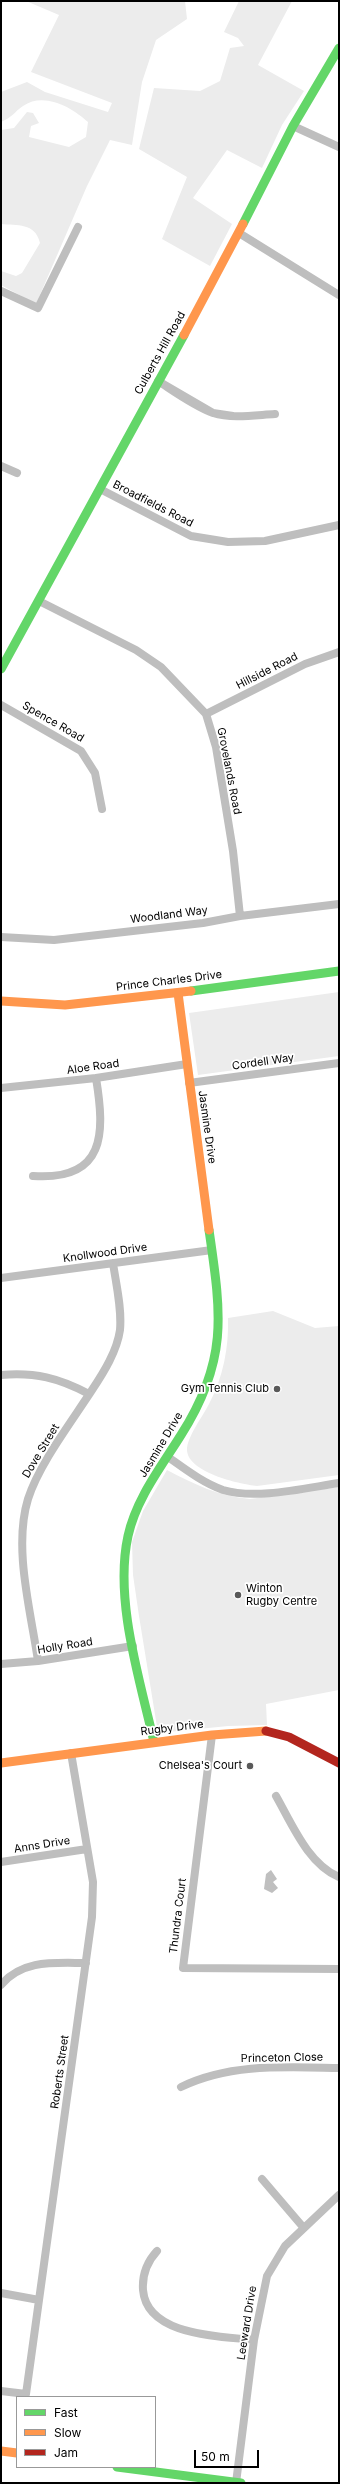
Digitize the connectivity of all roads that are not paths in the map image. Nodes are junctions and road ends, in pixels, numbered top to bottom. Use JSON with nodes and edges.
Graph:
{"nodes":[{"id":1,"x":339,"y":48,"type":"edge"},
{"id":2,"x":293,"y":126,"type":"junction"},
{"id":3,"x":339,"y":147,"type":"edge"},
{"id":4,"x":78,"y":227,"type":"dead end"},
{"id":5,"x":239,"y":233,"type":"junction"},
{"id":6,"x":1,"y":290,"type":"edge"},
{"id":7,"x":339,"y":295,"type":"edge"},
{"id":8,"x":158,"y":381,"type":"junction"},
{"id":9,"x":275,"y":414,"type":"dead end"},
{"id":10,"x":1,"y":466,"type":"edge"},
{"id":11,"x":17,"y":473,"type":"dead end"},
{"id":12,"x":100,"y":489,"type":"junction"},
{"id":13,"x":339,"y":526,"type":"edge"},
{"id":14,"x":39,"y":600,"type":"junction"},
{"id":15,"x":339,"y":652,"type":"edge"},
{"id":16,"x":1,"y":669,"type":"edge"},
{"id":17,"x":1,"y":705,"type":"edge"},
{"id":18,"x":206,"y":714,"type":"junction"},
{"id":19,"x":102,"y":809,"type":"dead end"},
{"id":20,"x":339,"y":904,"type":"edge"},
{"id":21,"x":240,"y":916,"type":"junction"},
{"id":22,"x":1,"y":937,"type":"edge"},
{"id":23,"x":339,"y":971,"type":"edge"},
{"id":24,"x":178,"y":993,"type":"junction"},
{"id":25,"x":1,"y":1001,"type":"edge"},
{"id":26,"x":339,"y":1063,"type":"edge"},
{"id":27,"x":187,"y":1064,"type":"junction"},
{"id":28,"x":96,"y":1078,"type":"junction"},
{"id":29,"x":189,"y":1083,"type":"junction"},
{"id":30,"x":1,"y":1088,"type":"edge"},
{"id":31,"x":33,"y":1176,"type":"dead end"},
{"id":32,"x":212,"y":1250,"type":"junction"},
{"id":33,"x":113,"y":1263,"type":"junction"},
{"id":34,"x":1,"y":1278,"type":"edge"},
{"id":35,"x":1,"y":1375,"type":"edge"},
{"id":36,"x":89,"y":1394,"type":"junction"},
{"id":37,"x":168,"y":1457,"type":"junction"},
{"id":38,"x":339,"y":1483,"type":"edge"},
{"id":39,"x":133,"y":1646,"type":"junction"},
{"id":40,"x":38,"y":1661,"type":"junction"},
{"id":41,"x":1,"y":1664,"type":"edge"},
{"id":42,"x":212,"y":1735,"type":"junction"},
{"id":43,"x":154,"y":1742,"type":"junction"},
{"id":44,"x":71,"y":1753,"type":"junction"},
{"id":45,"x":339,"y":1763,"type":"edge"},
{"id":46,"x":1,"y":1764,"type":"edge"},
{"id":47,"x":276,"y":1796,"type":"dead end"},
{"id":48,"x":87,"y":1849,"type":"junction"},
{"id":49,"x":1,"y":1862,"type":"edge"},
{"id":50,"x":339,"y":1877,"type":"edge"},
{"id":51,"x":86,"y":1963,"type":"junction"},
{"id":52,"x":339,"y":1969,"type":"edge"},
{"id":53,"x":1,"y":1985,"type":"edge"},
{"id":54,"x":339,"y":2068,"type":"edge"},
{"id":55,"x":181,"y":2087,"type":"dead end"},
{"id":56,"x":262,"y":2179,"type":"dead end"},
{"id":57,"x":339,"y":2195,"type":"edge"},
{"id":58,"x":303,"y":2227,"type":"junction"},
{"id":59,"x":157,"y":2252,"type":"dead end"},
{"id":60,"x":1,"y":2293,"type":"edge"},
{"id":61,"x":39,"y":2300,"type":"junction"},
{"id":62,"x":254,"y":2340,"type":"junction"},
{"id":63,"x":1,"y":2391,"type":"edge"},
{"id":64,"x":1,"y":2451,"type":"edge"},
{"id":65,"x":16,"y":2453,"type":"edge"},
{"id":66,"x":125,"y":2468,"type":"edge"},
{"id":67,"x":238,"y":2483,"type":"edge"}],
"edges":[{"from":1,"to":2,"type":"main road","name":"Culberts Hill Road"},
{"from":2,"to":3,"type":"street"},
{"from":2,"to":5,"type":"main road","name":"Culberts Hill Road"},
{"from":4,"to":6,"type":"street"},
{"from":5,"to":7,"type":"street"},
{"from":5,"to":8,"type":"main road","name":"Culberts Hill Road"},
{"from":8,"to":9,"type":"street"},
{"from":8,"to":12,"type":"main road","name":"Culberts Hill Road"},
{"from":10,"to":11,"type":"street"},
{"from":12,"to":13,"type":"street","name":"Broadfields Road"},
{"from":12,"to":14,"type":"main road","name":"Culberts Hill Road"},
{"from":14,"to":16,"type":"main road","name":"Culberts Hill Road"},
{"from":14,"to":18,"type":"street","name":"Grovelands Road"},
{"from":15,"to":18,"type":"street","name":"Hillside Road"},
{"from":17,"to":19,"type":"street","name":"Spence Road"},
{"from":18,"to":21,"type":"street","name":"Grovelands Road"},
{"from":20,"to":21,"type":"street","name":"Woodland Way"},
{"from":21,"to":22,"type":"street","name":"Woodland Way"},
{"from":23,"to":24,"type":"main road","name":"Prince Charles Drive"},
{"from":24,"to":25,"type":"main road","name":"Prince Charles Drive"},
{"from":24,"to":27,"type":"main road","name":"Jasmine Drive"},
{"from":26,"to":29,"type":"street","name":"Cordell Way"},
{"from":27,"to":28,"type":"street","name":"Aloe Road"},
{"from":27,"to":29,"type":"main road","name":"Jasmine Drive"},
{"from":28,"to":30,"type":"street","name":"Aloe Road"},
{"from":28,"to":31,"type":"street"},
{"from":29,"to":32,"type":"main road","name":"Jasmine Drive"},
{"from":32,"to":33,"type":"street","name":"Knollwood Drive"},
{"from":32,"to":37,"type":"main road","name":"Jasmine Drive"},
{"from":33,"to":34,"type":"street","name":"Knollwood Drive"},
{"from":33,"to":36,"type":"street","name":"Dove Street"},
{"from":35,"to":36,"type":"street"},
{"from":36,"to":40,"type":"street","name":"Dove Street"},
{"from":37,"to":38,"type":"street"},
{"from":37,"to":39,"type":"main road","name":"Jasmine Drive"},
{"from":39,"to":40,"type":"street","name":"Holly Road"},
{"from":39,"to":43,"type":"main road","name":"Jasmine Drive"},
{"from":40,"to":41,"type":"street","name":"Holly Road"},
{"from":42,"to":43,"type":"main road","name":"Rugby Drive"},
{"from":42,"to":45,"type":"main road","name":"Rugby Drive"},
{"from":42,"to":52,"type":"street","name":"Thundra Court"},
{"from":43,"to":44,"type":"main road","name":"Rugby Drive"},
{"from":44,"to":46,"type":"main road","name":"Rugby Drive"},
{"from":44,"to":48,"type":"street","name":"Roberts Street"},
{"from":47,"to":50,"type":"street"},
{"from":48,"to":49,"type":"street","name":"Anns Drive"},
{"from":48,"to":51,"type":"street","name":"Roberts Street"},
{"from":51,"to":53,"type":"street"},
{"from":51,"to":61,"type":"street","name":"Roberts Street"},
{"from":54,"to":55,"type":"street","name":"Princeton Close"},
{"from":56,"to":58,"type":"street"},
{"from":57,"to":58,"type":"street","name":"Leeward Drive"},
{"from":58,"to":62,"type":"street","name":"Leeward Drive"},
{"from":59,"to":62,"type":"street"},
{"from":60,"to":61,"type":"street"},
{"from":61,"to":63,"type":"street","name":"Roberts Street"},
{"from":62,"to":67,"type":"street","name":"Leeward Drive"},
{"from":64,"to":65,"type":"main road"},
{"from":66,"to":67,"type":"main road"}]}
